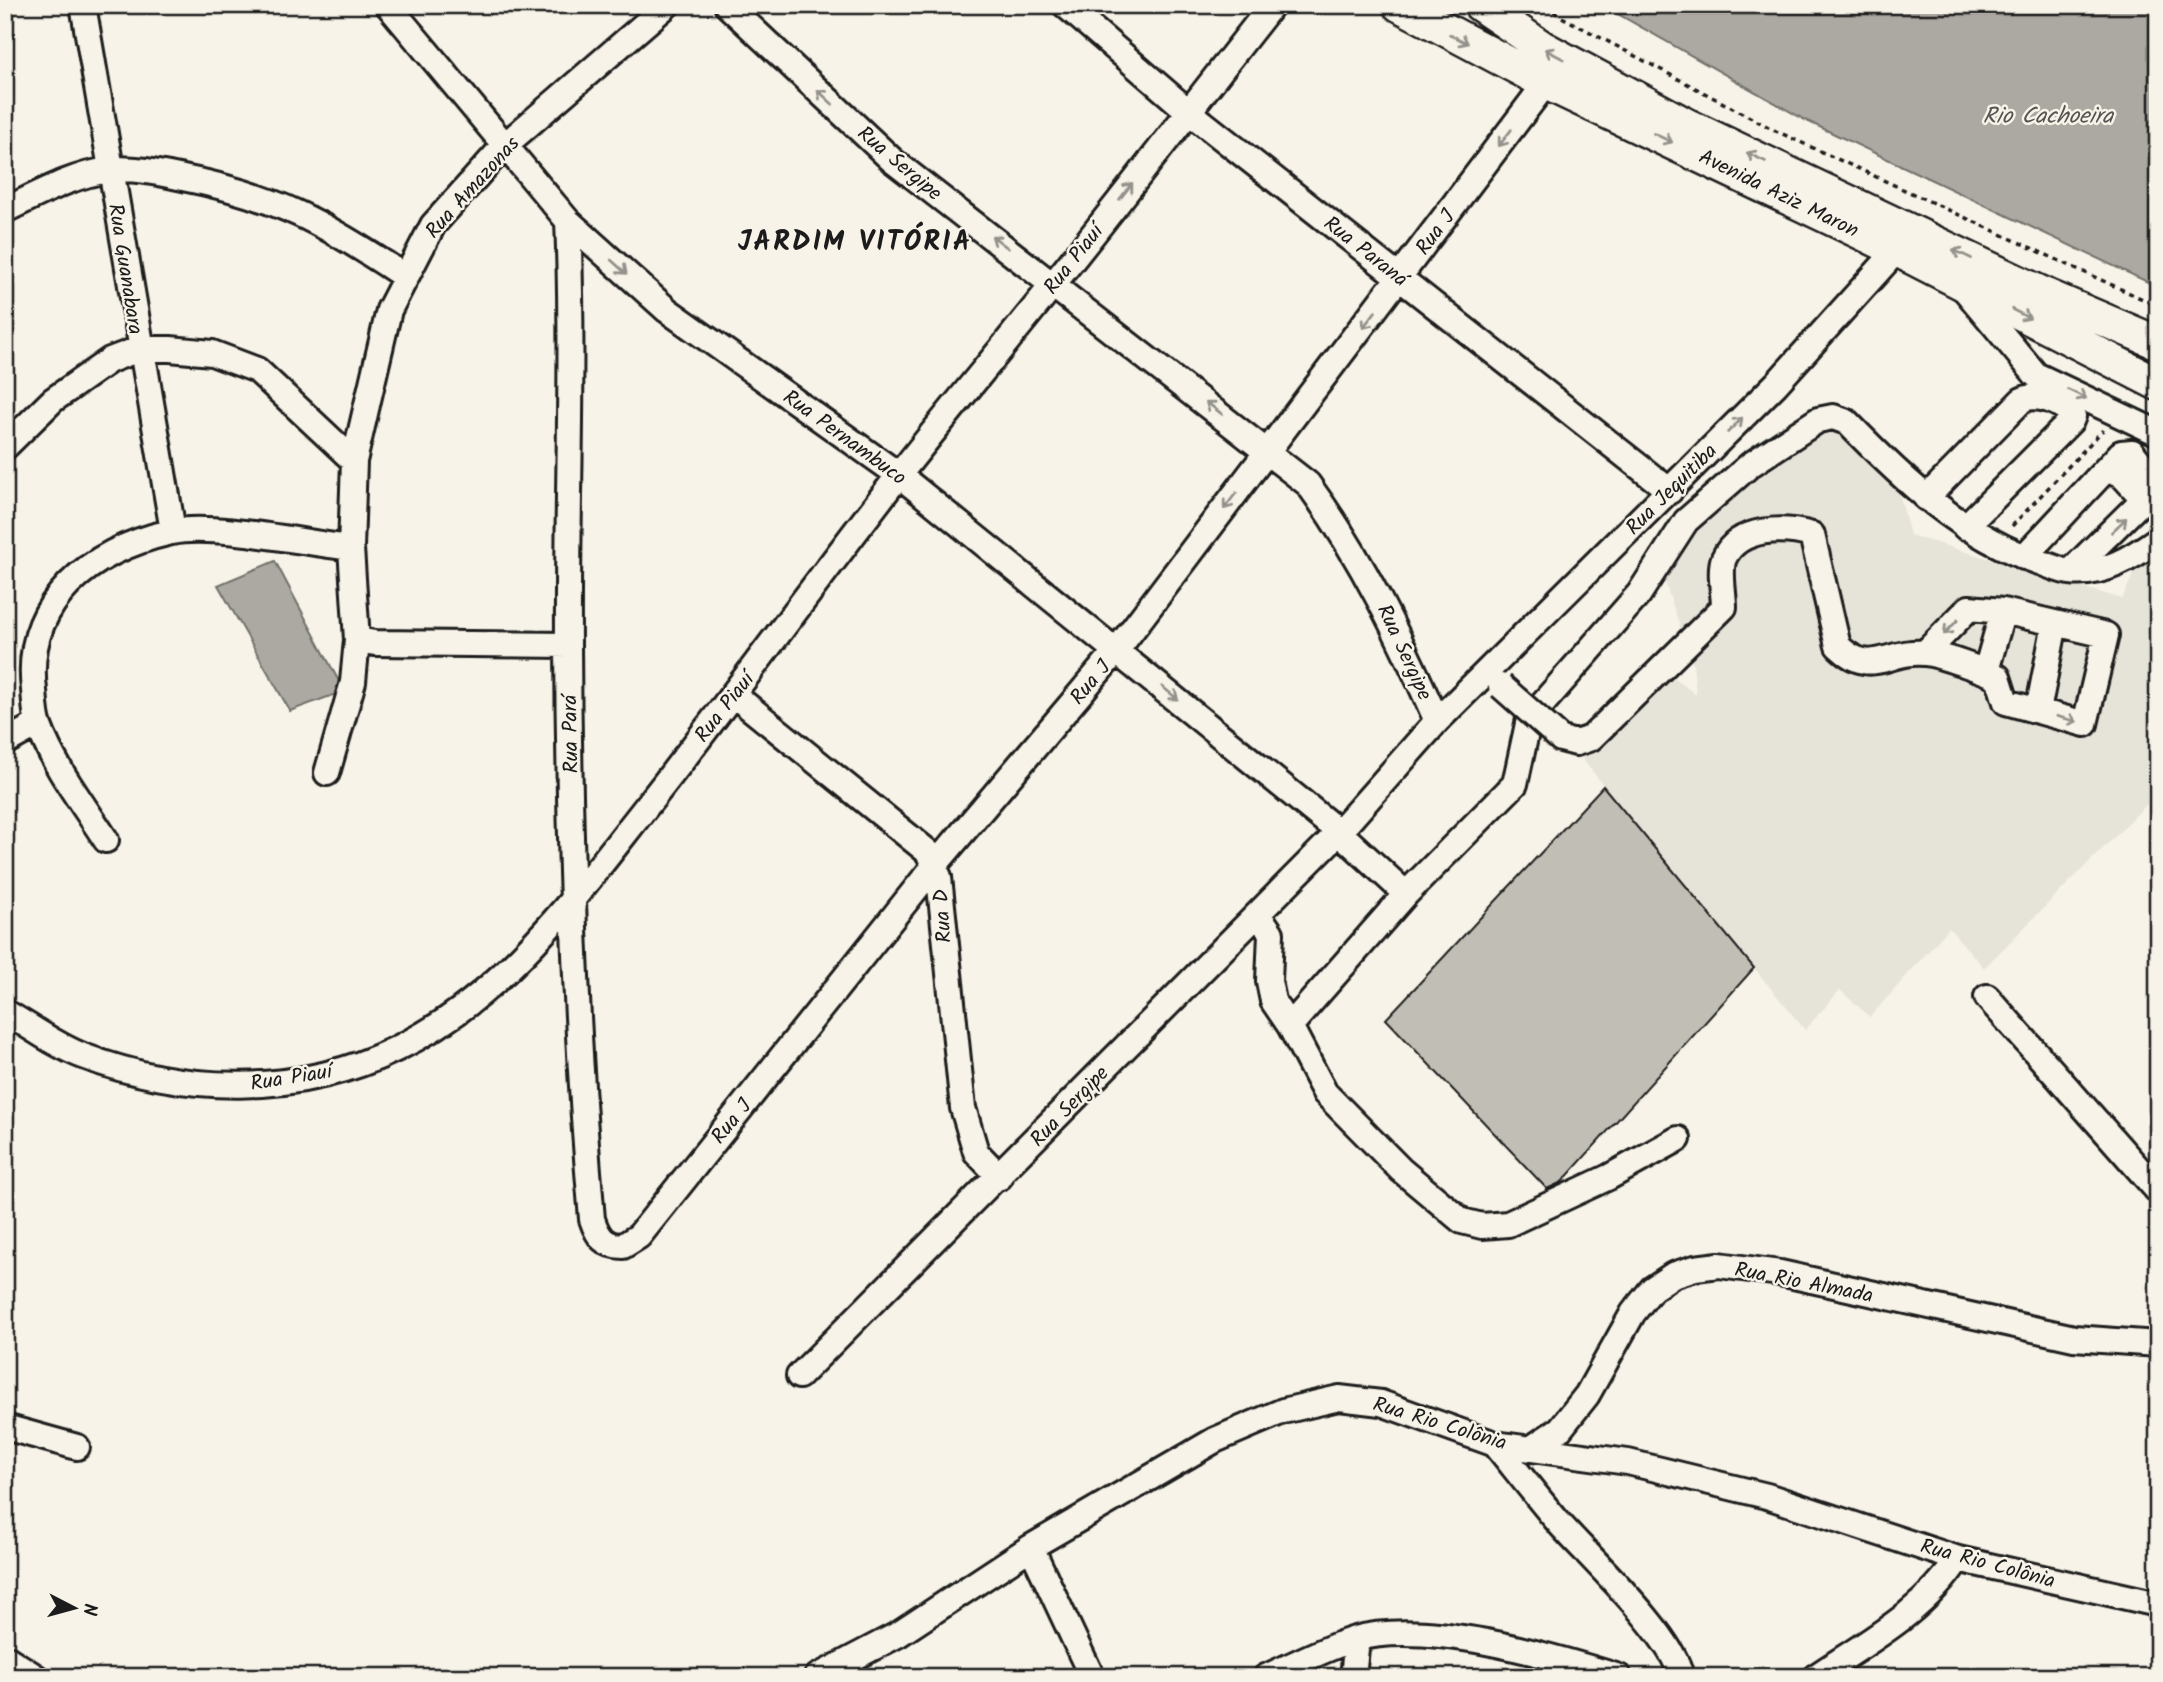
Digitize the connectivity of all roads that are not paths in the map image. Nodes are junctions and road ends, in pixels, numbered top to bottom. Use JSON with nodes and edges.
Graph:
{"nodes":[{"id":1,"x":83,"y":5,"type":"edge"},
{"id":2,"x":388,"y":5,"type":"edge"},
{"id":3,"x":667,"y":5,"type":"edge"},
{"id":4,"x":727,"y":5,"type":"edge"},
{"id":5,"x":1065,"y":5,"type":"edge"},
{"id":6,"x":1272,"y":5,"type":"edge"},
{"id":7,"x":1399,"y":5,"type":"edge"},
{"id":8,"x":1480,"y":5,"type":"edge"},
{"id":9,"x":1546,"y":83,"type":"junction"},
{"id":10,"x":1188,"y":111,"type":"junction"},
{"id":11,"x":504,"y":146,"type":"junction"},
{"id":12,"x":110,"y":169,"type":"junction"},
{"id":13,"x":5,"y":211,"type":"edge"},
{"id":14,"x":569,"y":221,"type":"junction"},
{"id":15,"x":1897,"y":250,"type":"junction"},
{"id":16,"x":404,"y":276,"type":"junction"},
{"id":17,"x":1401,"y":278,"type":"junction"},
{"id":18,"x":1959,"y":282,"type":"junction"},
{"id":19,"x":1054,"y":284,"type":"junction"},
{"id":20,"x":2158,"y":343,"type":"edge"},
{"id":21,"x":139,"y":349,"type":"junction"},
{"id":22,"x":2158,"y":384,"type":"edge"},
{"id":23,"x":2158,"y":433,"type":"edge"},
{"id":24,"x":5,"y":447,"type":"edge"},
{"id":25,"x":1268,"y":450,"type":"junction"},
{"id":26,"x":354,"y":461,"type":"junction"},
{"id":27,"x":2105,"y":471,"type":"junction"},
{"id":28,"x":899,"y":475,"type":"junction"},
{"id":29,"x":2158,"y":484,"type":"edge"},
{"id":30,"x":1670,"y":491,"type":"junction"},
{"id":31,"x":1926,"y":498,"type":"junction"},
{"id":32,"x":1965,"y":527,"type":"junction"},
{"id":33,"x":173,"y":531,"type":"junction"},
{"id":34,"x":2158,"y":539,"type":"edge"},
{"id":35,"x":351,"y":548,"type":"junction"},
{"id":36,"x":2024,"y":557,"type":"junction"},
{"id":37,"x":2070,"y":572,"type":"junction"},
{"id":38,"x":2003,"y":611,"type":"junction"},
{"id":39,"x":2055,"y":623,"type":"junction"},
{"id":40,"x":357,"y":640,"type":"junction"},
{"id":41,"x":568,"y":645,"type":"junction"},
{"id":42,"x":1117,"y":650,"type":"junction"},
{"id":43,"x":1926,"y":652,"type":"junction"},
{"id":44,"x":1986,"y":671,"type":"junction"},
{"id":45,"x":1494,"y":679,"type":"junction"},
{"id":46,"x":734,"y":695,"type":"junction"},
{"id":47,"x":2038,"y":711,"type":"junction"},
{"id":48,"x":1437,"y":721,"type":"junction"},
{"id":49,"x":38,"y":724,"type":"junction"},
{"id":50,"x":5,"y":742,"type":"edge"},
{"id":51,"x":327,"y":773,"type":"dead end"},
{"id":52,"x":1339,"y":832,"type":"junction"},
{"id":53,"x":106,"y":840,"type":"dead end"},
{"id":54,"x":935,"y":864,"type":"junction"},
{"id":55,"x":1406,"y":894,"type":"junction"},
{"id":56,"x":574,"y":898,"type":"junction"},
{"id":57,"x":1258,"y":914,"type":"junction"},
{"id":58,"x":1987,"y":997,"type":"dead end"},
{"id":59,"x":5,"y":1012,"type":"edge"},
{"id":60,"x":1290,"y":1026,"type":"junction"},
{"id":61,"x":1678,"y":1139,"type":"dead end"},
{"id":62,"x":1000,"y":1177,"type":"junction"},
{"id":63,"x":2158,"y":1191,"type":"edge"},
{"id":64,"x":604,"y":1242,"type":"joint"},
{"id":65,"x":2158,"y":1344,"type":"edge"},
{"id":66,"x":800,"y":1376,"type":"dead end"},
{"id":67,"x":5,"y":1427,"type":"edge"},
{"id":68,"x":1495,"y":1444,"type":"junction"},
{"id":69,"x":77,"y":1447,"type":"dead end"},
{"id":70,"x":1532,"y":1448,"type":"junction"},
{"id":71,"x":1031,"y":1547,"type":"junction"},
{"id":72,"x":1958,"y":1559,"type":"junction"},
{"id":73,"x":2158,"y":1604,"type":"edge"},
{"id":74,"x":1357,"y":1639,"type":"junction"},
{"id":75,"x":5,"y":1657,"type":"edge"},
{"id":76,"x":36,"y":1677,"type":"edge"},
{"id":77,"x":817,"y":1677,"type":"edge"},
{"id":78,"x":1092,"y":1677,"type":"edge"},
{"id":79,"x":1266,"y":1677,"type":"edge"},
{"id":80,"x":1353,"y":1677,"type":"edge"},
{"id":81,"x":1619,"y":1677,"type":"edge"},
{"id":82,"x":1681,"y":1677,"type":"edge"},
{"id":83,"x":1815,"y":1677,"type":"edge"}],
"edges":[{"from":1,"to":12,"type":"street","name":"Rua Guanabara"},
{"from":2,"to":11,"type":"street","name":"Rua Pernambuco"},
{"from":3,"to":11,"type":"street","name":"Rua Amazonas"},
{"from":19,"to":4,"type":"street","name":"Rua Sergipe","one_way":true},
{"from":5,"to":10,"type":"street","name":"Rua Paraná"},
{"from":6,"to":10,"type":"street","name":"Rua Piauí"},
{"from":7,"to":9,"type":"main road","name":"Avenida Aziz Maron","one_way":true},
{"from":20,"to":8,"type":"main road","name":"Avenida Aziz Maron","one_way":true},
{"from":9,"to":15,"type":"main road","name":"Avenida Aziz Maron","one_way":true},
{"from":9,"to":17,"type":"street","name":"Rua J","one_way":true},
{"from":10,"to":17,"type":"street","name":"Rua Paraná"},
{"from":19,"to":10,"type":"street","name":"Rua Piauí","one_way":true},
{"from":11,"to":14,"type":"street","name":"Rua Pernambuco"},
{"from":11,"to":16,"type":"street","name":"Rua Amazonas"},
{"from":12,"to":13,"type":"street"},
{"from":12,"to":16,"type":"street"},
{"from":12,"to":21,"type":"street","name":"Rua Guanabara"},
{"from":14,"to":28,"type":"street","name":"Rua Pernambuco","one_way":true},
{"from":14,"to":41,"type":"street","name":"Rua Pará"},
{"from":15,"to":18,"type":"main road","name":"Avenida Aziz Maron"},
{"from":30,"to":15,"type":"street","name":"Rua Jequitiba","one_way":true},
{"from":16,"to":26,"type":"street","name":"Rua Amazonas"},
{"from":17,"to":25,"type":"street","name":"Rua J","one_way":true},
{"from":17,"to":30,"type":"street","name":"Rua Paraná"},
{"from":18,"to":22,"type":"main road","name":"Avenida Aziz Maron","one_way":true},
{"from":18,"to":23,"type":"street","one_way":true},
{"from":25,"to":19,"type":"street","name":"Rua Sergipe","one_way":true},
{"from":19,"to":28,"type":"street","name":"Rua Piauí"},
{"from":21,"to":24,"type":"street"},
{"from":21,"to":26,"type":"street"},
{"from":21,"to":33,"type":"street","name":"Rua Guanabara"},
{"from":25,"to":42,"type":"street","name":"Rua J","one_way":true},
{"from":25,"to":48,"type":"street","name":"Rua Sergipe"},
{"from":26,"to":35,"type":"street","name":"Rua Amazonas"},
{"from":27,"to":29,"type":"street"},
{"from":27,"to":36,"type":"street"},
{"from":37,"to":27,"type":"street","one_way":true},
{"from":28,"to":42,"type":"street","name":"Rua Pernambuco"},
{"from":28,"to":46,"type":"street","name":"Rua Piauí"},
{"from":30,"to":45,"type":"street","name":"Rua Jequitiba"},
{"from":31,"to":32,"type":"street"},
{"from":31,"to":32,"type":"street"},
{"from":31,"to":55,"type":"street"},
{"from":32,"to":36,"type":"street"},
{"from":33,"to":35,"type":"street"},
{"from":33,"to":49,"type":"street"},
{"from":34,"to":37,"type":"street"},
{"from":35,"to":40,"type":"street","name":"Rua Amazonas"},
{"from":36,"to":37,"type":"street"},
{"from":38,"to":39,"type":"street"},
{"from":38,"to":43,"type":"street","one_way":true},
{"from":38,"to":44,"type":"street"},
{"from":39,"to":47,"type":"street"},
{"from":47,"to":39,"type":"street","one_way":true},
{"from":40,"to":41,"type":"street"},
{"from":40,"to":51,"type":"street","name":"Rua Amazonas"},
{"from":41,"to":56,"type":"street","name":"Rua Pará"},
{"from":42,"to":52,"type":"street","name":"Rua Pernambuco","one_way":true},
{"from":42,"to":54,"type":"street","name":"Rua J"},
{"from":43,"to":44,"type":"street"},
{"from":43,"to":45,"type":"street","bridge":true},
{"from":44,"to":47,"type":"street"},
{"from":45,"to":48,"type":"street","name":"Rua Jequitiba"},
{"from":46,"to":54,"type":"street","name":"Rua D"},
{"from":46,"to":56,"type":"street","name":"Rua Piauí"},
{"from":48,"to":52,"type":"street","name":"Rua Sergipe"},
{"from":49,"to":50,"type":"street"},
{"from":49,"to":53,"type":"street"},
{"from":52,"to":55,"type":"street","name":"Rua Pernambuco"},
{"from":52,"to":57,"type":"street","name":"Rua Sergipe"},
{"from":54,"to":62,"type":"street","name":"Rua D"},
{"from":54,"to":64,"type":"street","name":"Rua J"},
{"from":55,"to":60,"type":"street"},
{"from":56,"to":59,"type":"street","name":"Rua Piauí"},
{"from":56,"to":64,"type":"street","name":"Rua Pará"},
{"from":57,"to":60,"type":"street"},
{"from":57,"to":62,"type":"street","name":"Rua Sergipe"},
{"from":58,"to":63,"type":"street"},
{"from":60,"to":61,"type":"street"},
{"from":62,"to":66,"type":"street","name":"Rua Sergipe"},
{"from":65,"to":70,"type":"street","name":"Rua Rio Almada"},
{"from":67,"to":69,"type":"street"},
{"from":68,"to":70,"type":"street","name":"Rua Rio Colônia"},
{"from":68,"to":71,"type":"street","name":"Rua Rio Colônia"},
{"from":68,"to":82,"type":"street"},
{"from":70,"to":72,"type":"street","name":"Rua Rio Colônia"},
{"from":71,"to":77,"type":"street","name":"Rua Rio Colônia"},
{"from":71,"to":78,"type":"street"},
{"from":72,"to":73,"type":"street","name":"Rua Rio Colônia"},
{"from":72,"to":83,"type":"street"},
{"from":74,"to":79,"type":"street"},
{"from":74,"to":80,"type":"street"},
{"from":74,"to":81,"type":"street"},
{"from":75,"to":76,"type":"street"}]}
